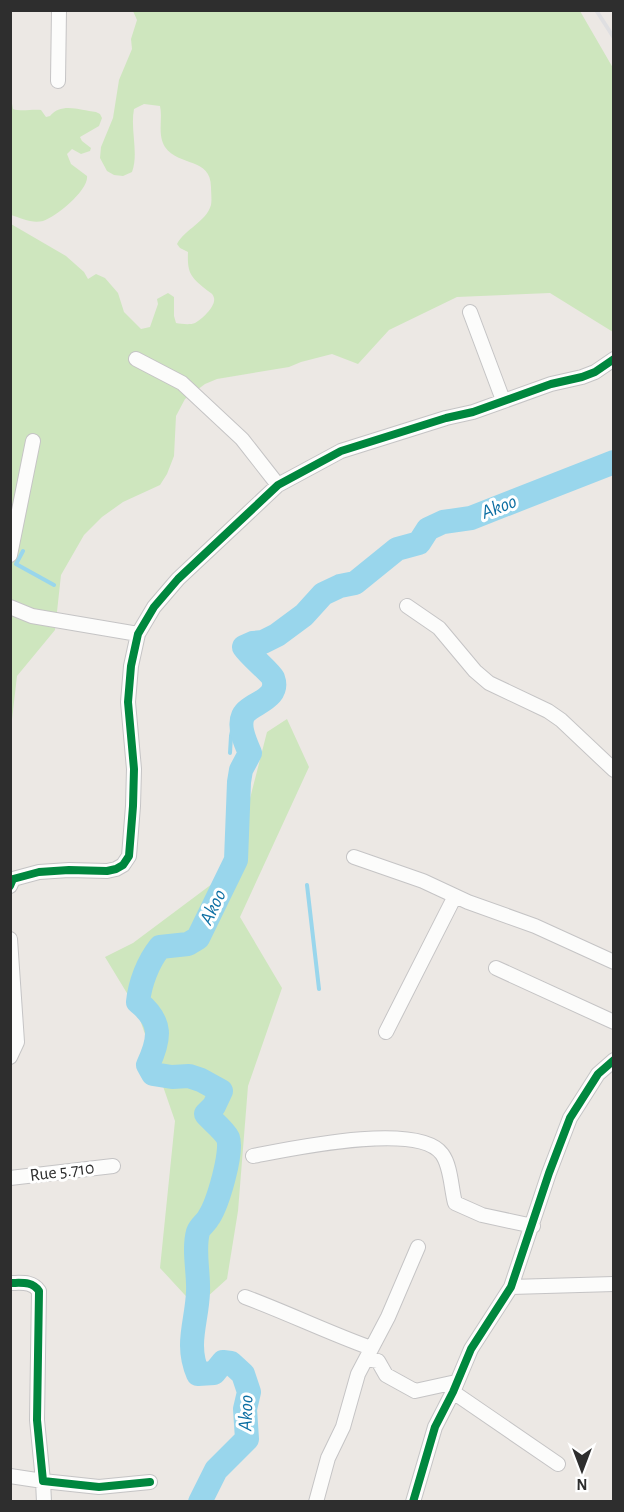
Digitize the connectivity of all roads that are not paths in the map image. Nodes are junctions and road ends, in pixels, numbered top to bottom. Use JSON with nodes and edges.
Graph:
{"nodes":[{"id":1,"x":59,"y":10,"type":"edge"},
{"id":2,"x":58,"y":81,"type":"dead end"},
{"id":3,"x":471,"y":312,"type":"dead end"},
{"id":4,"x":136,"y":359,"type":"dead end"},
{"id":5,"x":614,"y":359,"type":"edge"},
{"id":6,"x":503,"y":400,"type":"junction"},
{"id":7,"x":33,"y":441,"type":"dead end"},
{"id":8,"x":278,"y":485,"type":"junction"},
{"id":9,"x":10,"y":555,"type":"edge"},
{"id":10,"x":407,"y":606,"type":"dead end"},
{"id":11,"x":10,"y":608,"type":"edge"},
{"id":12,"x":138,"y":634,"type":"junction"},
{"id":13,"x":614,"y":770,"type":"edge"},
{"id":14,"x":354,"y":857,"type":"dead end"},
{"id":15,"x":11,"y":876,"type":"edge"},
{"id":16,"x":455,"y":896,"type":"junction"},
{"id":17,"x":10,"y":939,"type":"edge"},
{"id":18,"x":614,"y":962,"type":"edge"},
{"id":19,"x":496,"y":968,"type":"dead end"},
{"id":20,"x":614,"y":1022,"type":"edge"},
{"id":21,"x":386,"y":1032,"type":"dead end"},
{"id":22,"x":10,"y":1057,"type":"edge"},
{"id":23,"x":614,"y":1060,"type":"edge"},
{"id":24,"x":254,"y":1156,"type":"dead end"},
{"id":25,"x":113,"y":1166,"type":"dead end"},
{"id":26,"x":10,"y":1178,"type":"edge"},
{"id":27,"x":533,"y":1226,"type":"junction"},
{"id":28,"x":418,"y":1247,"type":"dead end"},
{"id":29,"x":10,"y":1283,"type":"edge"},
{"id":30,"x":614,"y":1284,"type":"edge"},
{"id":31,"x":511,"y":1287,"type":"junction"},
{"id":32,"x":245,"y":1297,"type":"dead end"},
{"id":33,"x":369,"y":1353,"type":"junction"},
{"id":34,"x":455,"y":1387,"type":"junction"},
{"id":35,"x":558,"y":1464,"type":"dead end"},
{"id":36,"x":10,"y":1476,"type":"edge"},
{"id":37,"x":43,"y":1481,"type":"junction"},
{"id":38,"x":150,"y":1482,"type":"dead end"},
{"id":39,"x":44,"y":1502,"type":"edge"},
{"id":40,"x":316,"y":1502,"type":"edge"},
{"id":41,"x":414,"y":1502,"type":"edge"}],
"edges":[{"from":1,"to":2,"type":"street"},
{"from":3,"to":6,"type":"street"},
{"from":4,"to":8,"type":"street"},
{"from":5,"to":6,"type":"street"},
{"from":6,"to":8,"type":"street"},
{"from":7,"to":9,"type":"street"},
{"from":8,"to":12,"type":"street"},
{"from":10,"to":13,"type":"street"},
{"from":11,"to":12,"type":"street"},
{"from":12,"to":15,"type":"street"},
{"from":14,"to":16,"type":"street"},
{"from":16,"to":18,"type":"street"},
{"from":16,"to":21,"type":"street"},
{"from":17,"to":22,"type":"street"},
{"from":19,"to":20,"type":"street"},
{"from":23,"to":27,"type":"street"},
{"from":24,"to":27,"type":"street"},
{"from":25,"to":26,"type":"street","name":"Rue 5.710"},
{"from":27,"to":31,"type":"street"},
{"from":28,"to":33,"type":"street"},
{"from":29,"to":37,"type":"street"},
{"from":30,"to":31,"type":"street"},
{"from":31,"to":34,"type":"street"},
{"from":32,"to":33,"type":"street"},
{"from":33,"to":34,"type":"street"},
{"from":33,"to":40,"type":"street"},
{"from":34,"to":35,"type":"street"},
{"from":34,"to":41,"type":"street"},
{"from":36,"to":37,"type":"street"},
{"from":37,"to":38,"type":"street"},
{"from":37,"to":39,"type":"street"}]}
